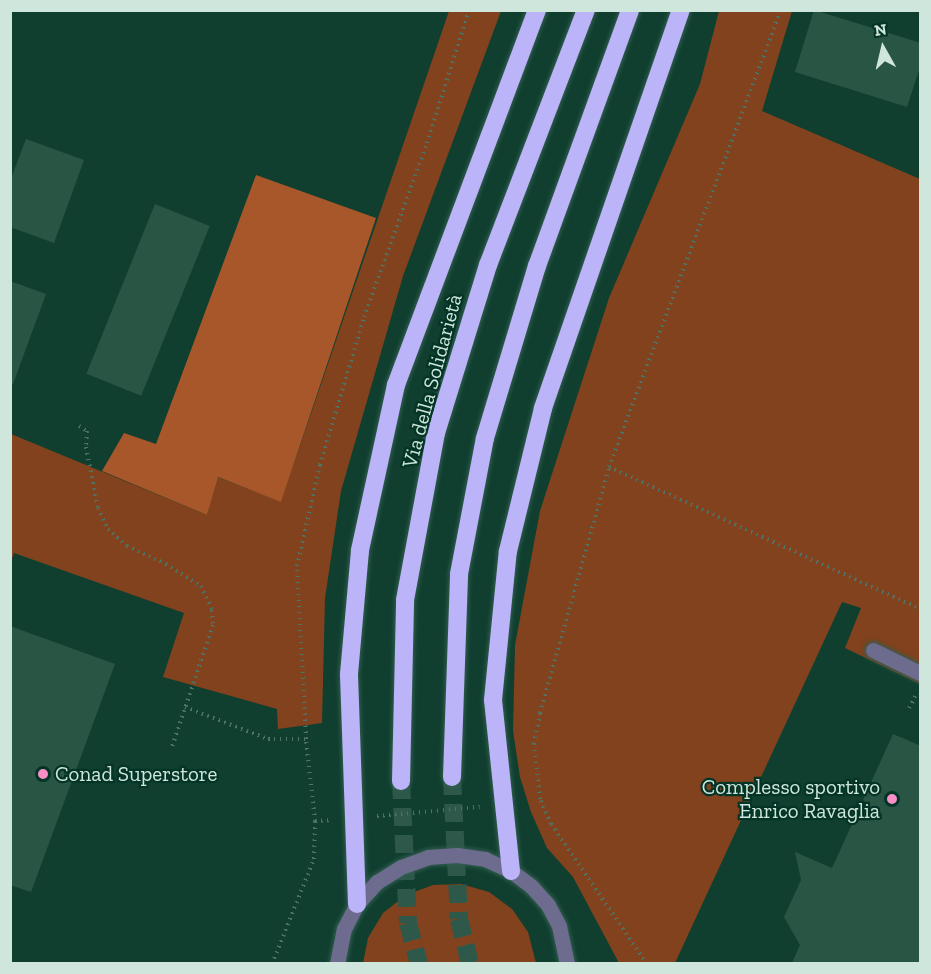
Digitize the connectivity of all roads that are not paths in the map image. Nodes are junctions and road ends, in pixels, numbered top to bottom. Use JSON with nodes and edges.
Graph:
{"nodes":[{"id":1,"x":537,"y":10,"type":"edge"},
{"id":2,"x":586,"y":10,"type":"edge"},
{"id":3,"x":630,"y":10,"type":"edge"},
{"id":4,"x":681,"y":10,"type":"edge"},
{"id":5,"x":873,"y":650,"type":"dead end"},
{"id":6,"x":921,"y":673,"type":"edge"},
{"id":7,"x":452,"y":777,"type":"tunnel mouth"},
{"id":8,"x":401,"y":781,"type":"tunnel mouth"},
{"id":9,"x":512,"y":871,"type":"junction"},
{"id":10,"x":357,"y":904,"type":"junction"},
{"id":11,"x":566,"y":957,"type":"edge"},
{"id":12,"x":335,"y":961,"type":"edge"},
{"id":13,"x":575,"y":963,"type":"edge"}],
"edges":[{"from":1,"to":10,"type":"highway"},
{"from":2,"to":8,"type":"highway","name":"Via della Solidarietà"},
{"from":3,"to":7,"type":"highway"},
{"from":4,"to":9,"type":"highway"},
{"from":5,"to":6,"type":"street"},
{"from":9,"to":10,"type":"street"},
{"from":9,"to":11,"type":"street"},
{"from":10,"to":12,"type":"street"},
{"from":11,"to":13,"type":"street"}]}
